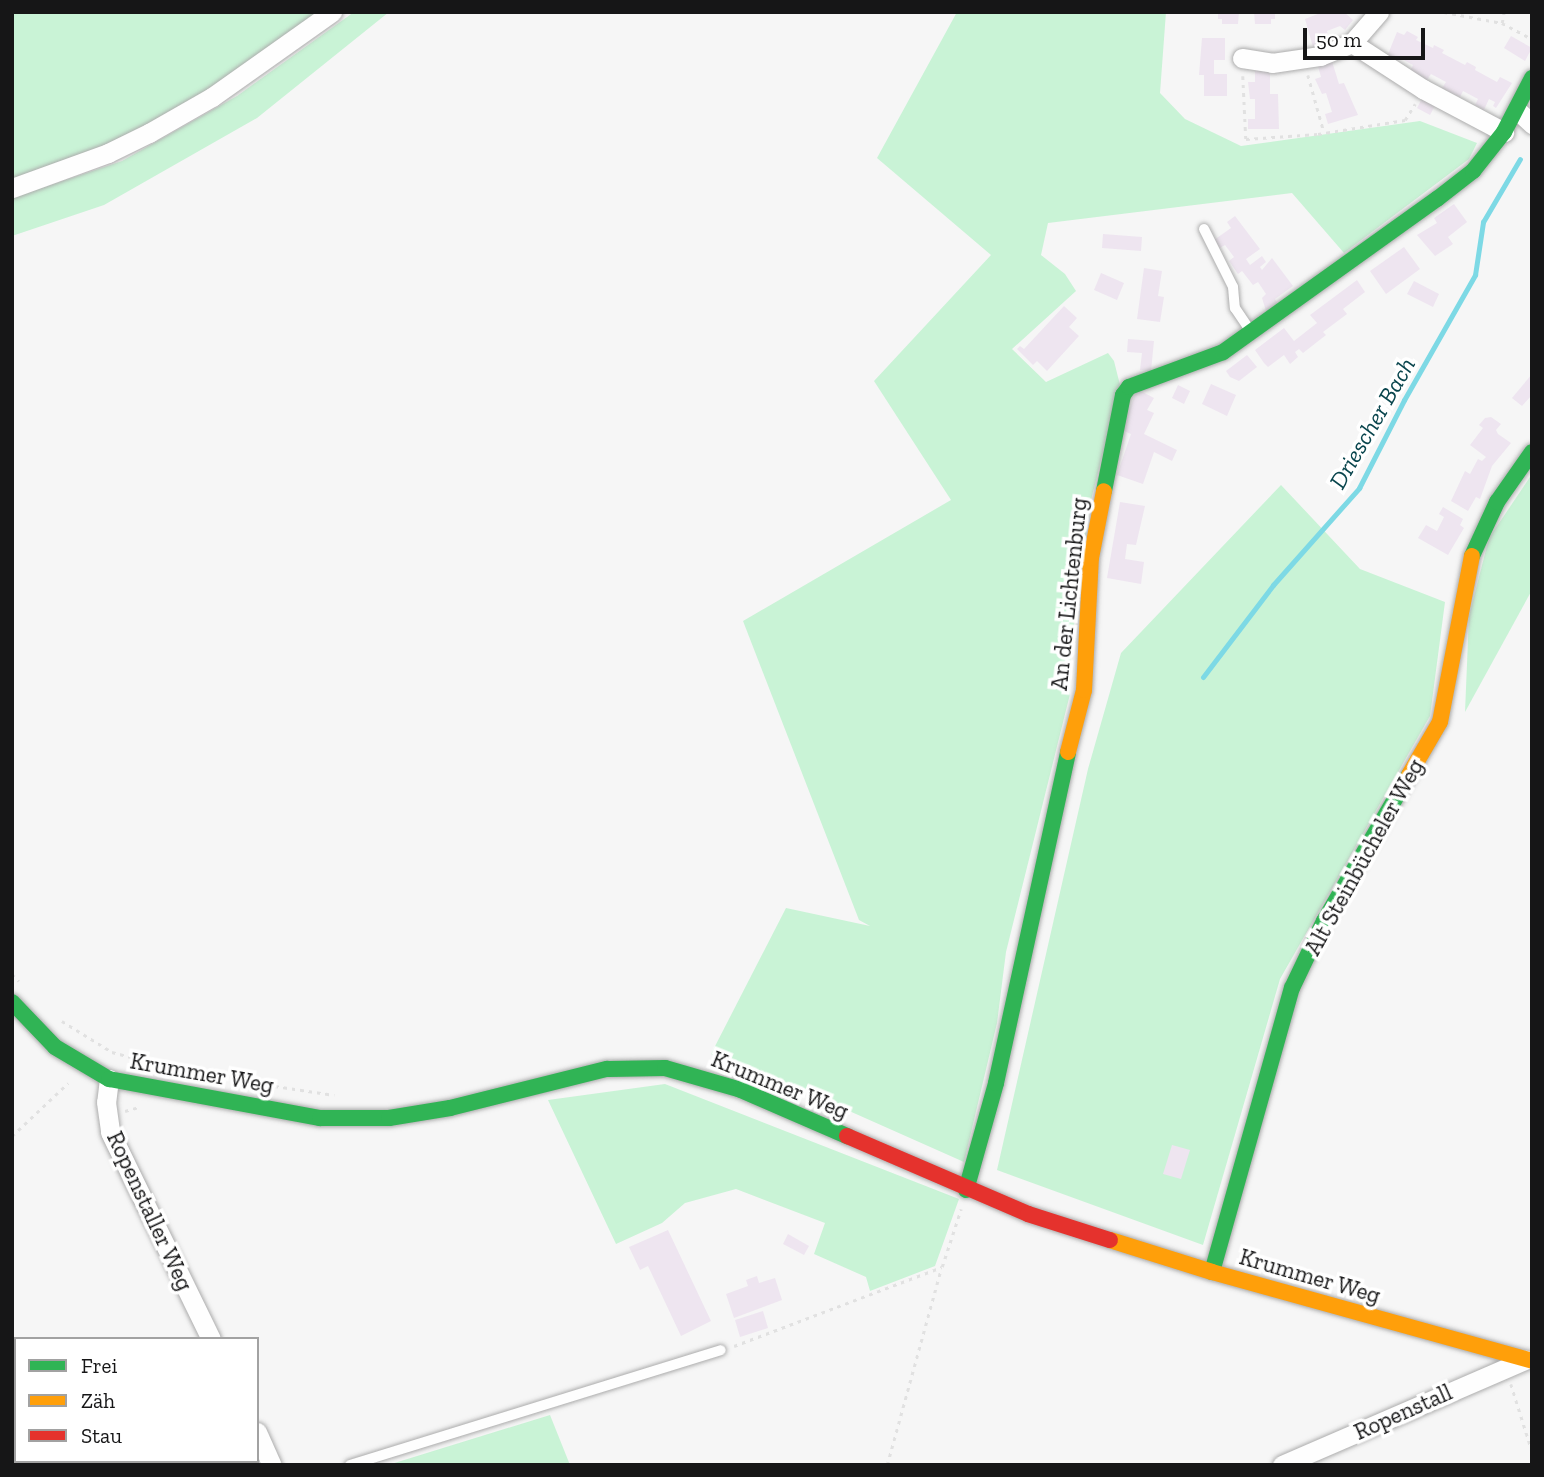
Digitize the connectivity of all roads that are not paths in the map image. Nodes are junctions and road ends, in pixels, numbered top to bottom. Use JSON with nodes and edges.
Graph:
{"nodes":[{"id":1,"x":332,"y":12,"type":"edge"},
{"id":2,"x":1378,"y":12,"type":"edge"},
{"id":3,"x":1352,"y":43,"type":"junction"},
{"id":4,"x":1242,"y":58,"type":"road end"},
{"id":5,"x":1532,"y":79,"type":"edge"},
{"id":6,"x":1517,"y":110,"type":"junction"},
{"id":7,"x":1532,"y":124,"type":"edge"},
{"id":8,"x":1504,"y":132,"type":"junction"},
{"id":9,"x":12,"y":188,"type":"edge"},
{"id":10,"x":1204,"y":229,"type":"dead end"},
{"id":11,"x":1251,"y":332,"type":"junction"},
{"id":12,"x":1532,"y":452,"type":"edge"},
{"id":13,"x":12,"y":1002,"type":"edge"},
{"id":14,"x":109,"y":1079,"type":"junction"},
{"id":15,"x":967,"y":1190,"type":"junction"},
{"id":16,"x":1212,"y":1272,"type":"junction"},
{"id":17,"x":210,"y":1337,"type":"edge"},
{"id":18,"x":721,"y":1350,"type":"road end"},
{"id":19,"x":1528,"y":1360,"type":"edge"},
{"id":20,"x":259,"y":1436,"type":"edge"},
{"id":21,"x":272,"y":1465,"type":"edge"},
{"id":22,"x":350,"y":1465,"type":"edge"},
{"id":23,"x":1282,"y":1465,"type":"edge"}],
"edges":[{"from":1,"to":9,"type":"street"},
{"from":2,"to":3,"type":"street"},
{"from":3,"to":4,"type":"street"},
{"from":3,"to":8,"type":"street"},
{"from":5,"to":6,"type":"street","name":"An der Lichtenburg"},
{"from":6,"to":7,"type":"street"},
{"from":6,"to":8,"type":"street","name":"An der Lichtenburg"},
{"from":8,"to":11,"type":"street","name":"An der Lichtenburg"},
{"from":10,"to":11,"type":"lane"},
{"from":11,"to":15,"type":"street","name":"An der Lichtenburg"},
{"from":12,"to":16,"type":"street","name":"Alt Steinbücheler Weg"},
{"from":13,"to":14,"type":"street","name":"Krummer Weg"},
{"from":14,"to":15,"type":"street","name":"Krummer Weg"},
{"from":14,"to":17,"type":"street","name":"Ropenstaller Weg"},
{"from":15,"to":16,"type":"street","name":"Krummer Weg"},
{"from":16,"to":19,"type":"street","name":"Krummer Weg"},
{"from":18,"to":22,"type":"lane"},
{"from":19,"to":23,"type":"street","name":"Ropenstall"},
{"from":20,"to":21,"type":"street"}]}
